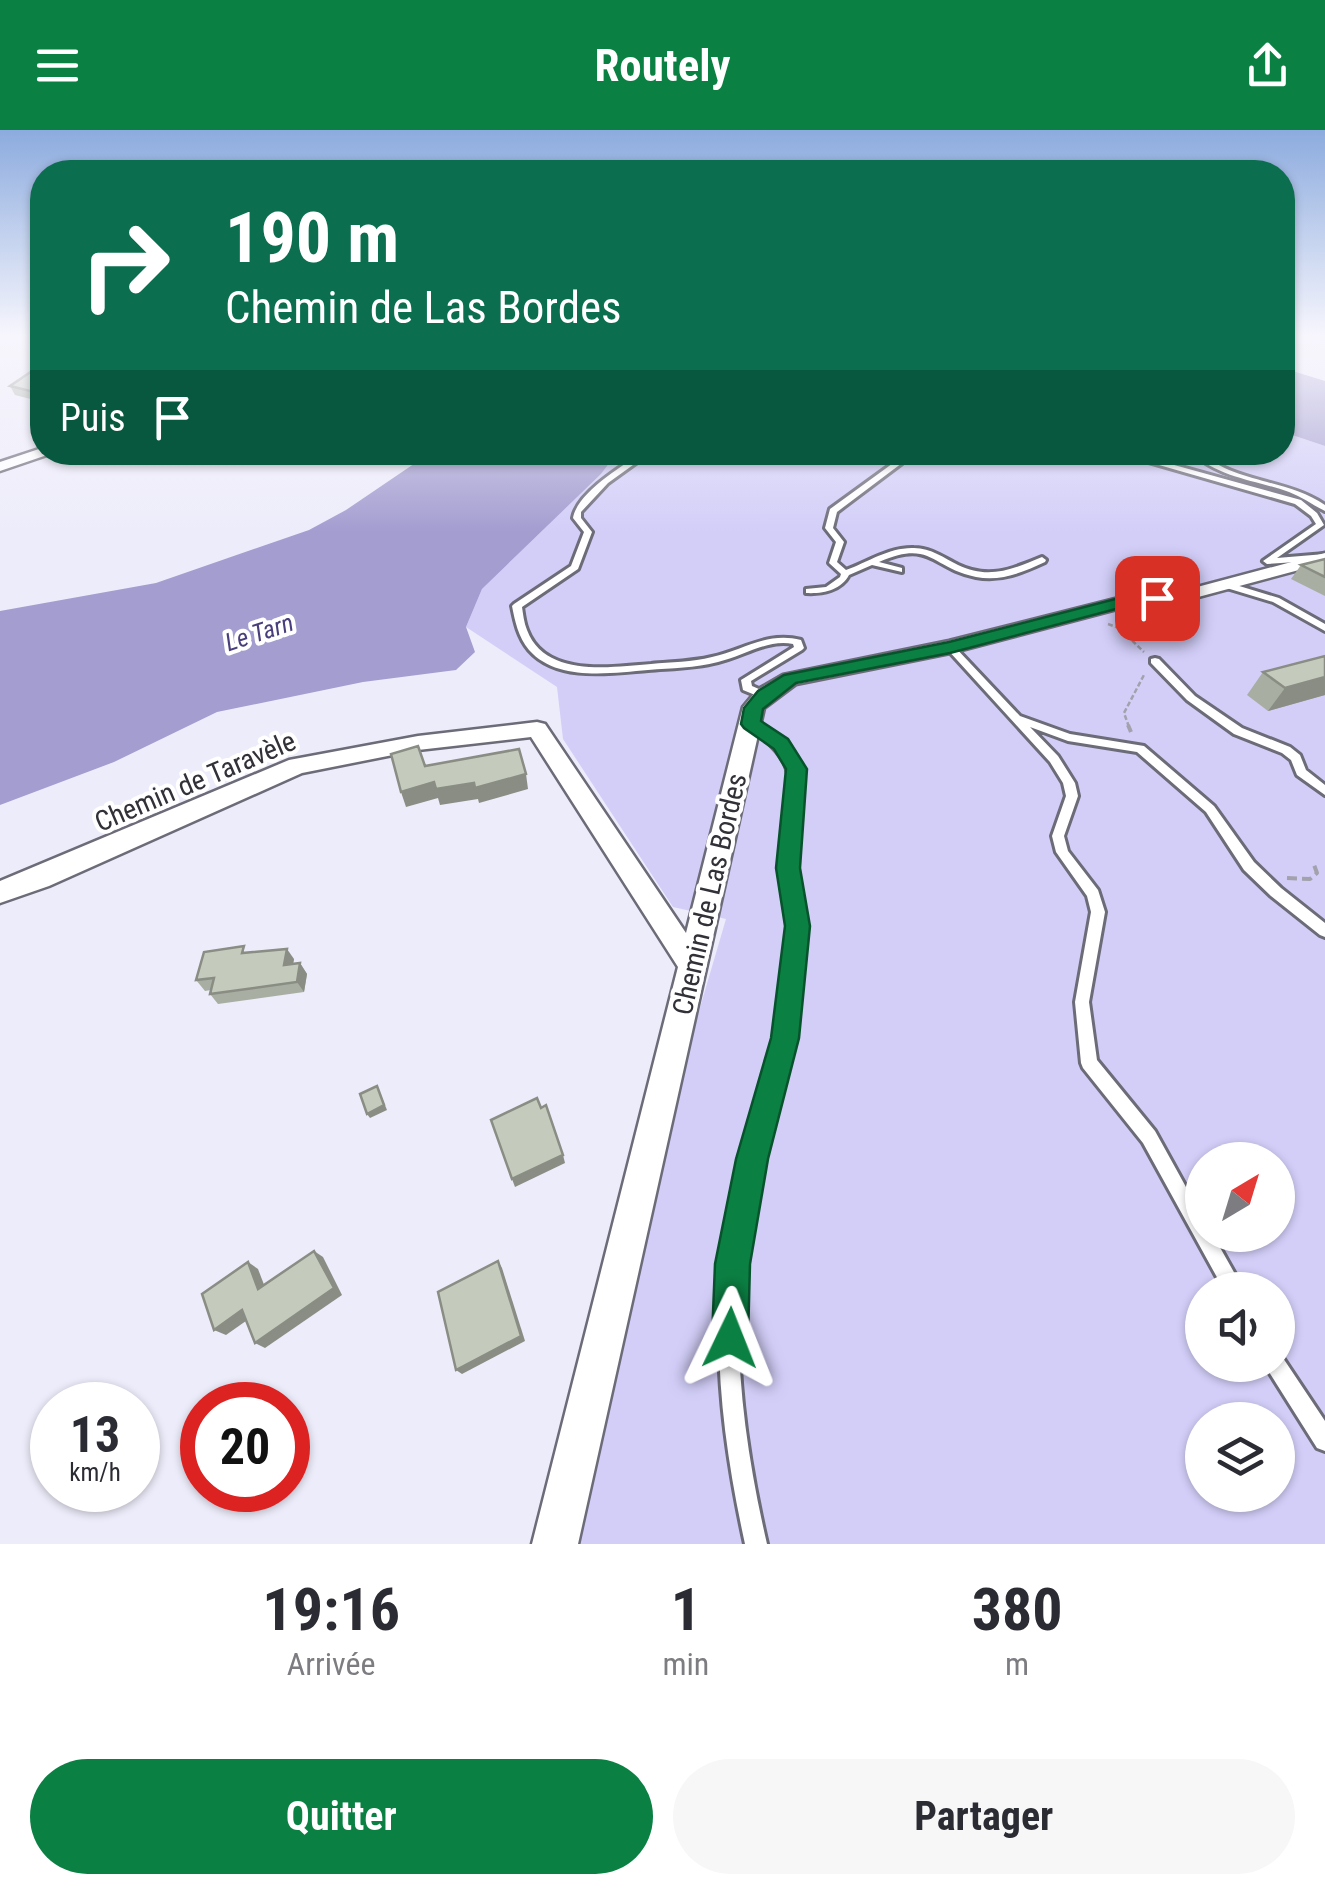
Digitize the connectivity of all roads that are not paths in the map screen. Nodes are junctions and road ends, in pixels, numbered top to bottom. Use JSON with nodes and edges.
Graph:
{"nodes":[{"id":1,"x":30,"y":457,"type":"edge"},
{"id":2,"x":629,"y":465,"type":"edge"},
{"id":3,"x":896,"y":465,"type":"edge"},
{"id":4,"x":1164,"y":465,"type":"edge"},
{"id":5,"x":1214,"y":465,"type":"edge"},
{"id":6,"x":0,"y":468,"type":"edge"},
{"id":7,"x":1325,"y":509,"type":"edge"},
{"id":8,"x":1325,"y":558,"type":"edge"},
{"id":9,"x":1042,"y":560,"type":"dead end"},
{"id":10,"x":876,"y":564,"type":"junction"},
{"id":11,"x":900,"y":570,"type":"dead end"},
{"id":12,"x":845,"y":572,"type":"junction"},
{"id":13,"x":1221,"y":584,"type":"junction"},
{"id":14,"x":808,"y":591,"type":"dead end"},
{"id":15,"x":1325,"y":628,"type":"edge"},
{"id":16,"x":950,"y":647,"type":"junction"},
{"id":17,"x":1154,"y":661,"type":"road end"},
{"id":18,"x":764,"y":695,"type":"junction"},
{"id":19,"x":1013,"y":716,"type":"junction"},
{"id":20,"x":751,"y":724,"type":"junction"},
{"id":21,"x":1325,"y":791,"type":"edge"},
{"id":22,"x":0,"y":892,"type":"edge"},
{"id":23,"x":1325,"y":931,"type":"edge"},
{"id":24,"x":692,"y":966,"type":"junction"},
{"id":25,"x":1185,"y":1201,"type":"edge"},
{"id":26,"x":1287,"y":1382,"type":"edge"},
{"id":27,"x":1325,"y":1440,"type":"edge"},
{"id":28,"x":555,"y":1544,"type":"edge"},
{"id":29,"x":756,"y":1544,"type":"edge"}],
"edges":[{"from":1,"to":6,"type":"street"},
{"from":2,"to":18,"type":"lane"},
{"from":3,"to":12,"type":"lane"},
{"from":4,"to":8,"type":"lane"},
{"from":5,"to":7,"type":"lane"},
{"from":8,"to":13,"type":"street"},
{"from":9,"to":10,"type":"lane"},
{"from":10,"to":11,"type":"lane"},
{"from":10,"to":12,"type":"lane"},
{"from":12,"to":14,"type":"lane"},
{"from":13,"to":15,"type":"lane"},
{"from":13,"to":16,"type":"street"},
{"from":16,"to":18,"type":"street"},
{"from":16,"to":19,"type":"lane"},
{"from":17,"to":21,"type":"lane"},
{"from":18,"to":20,"type":"street","name":"Chemin de Las Bordes"},
{"from":19,"to":23,"type":"lane"},
{"from":19,"to":25,"type":"lane"},
{"from":20,"to":24,"type":"street","name":"Chemin de Las Bordes"},
{"from":20,"to":29,"type":"lane"},
{"from":22,"to":24,"type":"street","name":"Chemin de Taravèle"},
{"from":24,"to":28,"type":"street","name":"Chemin de Las Bordes"},
{"from":26,"to":27,"type":"lane"}]}
